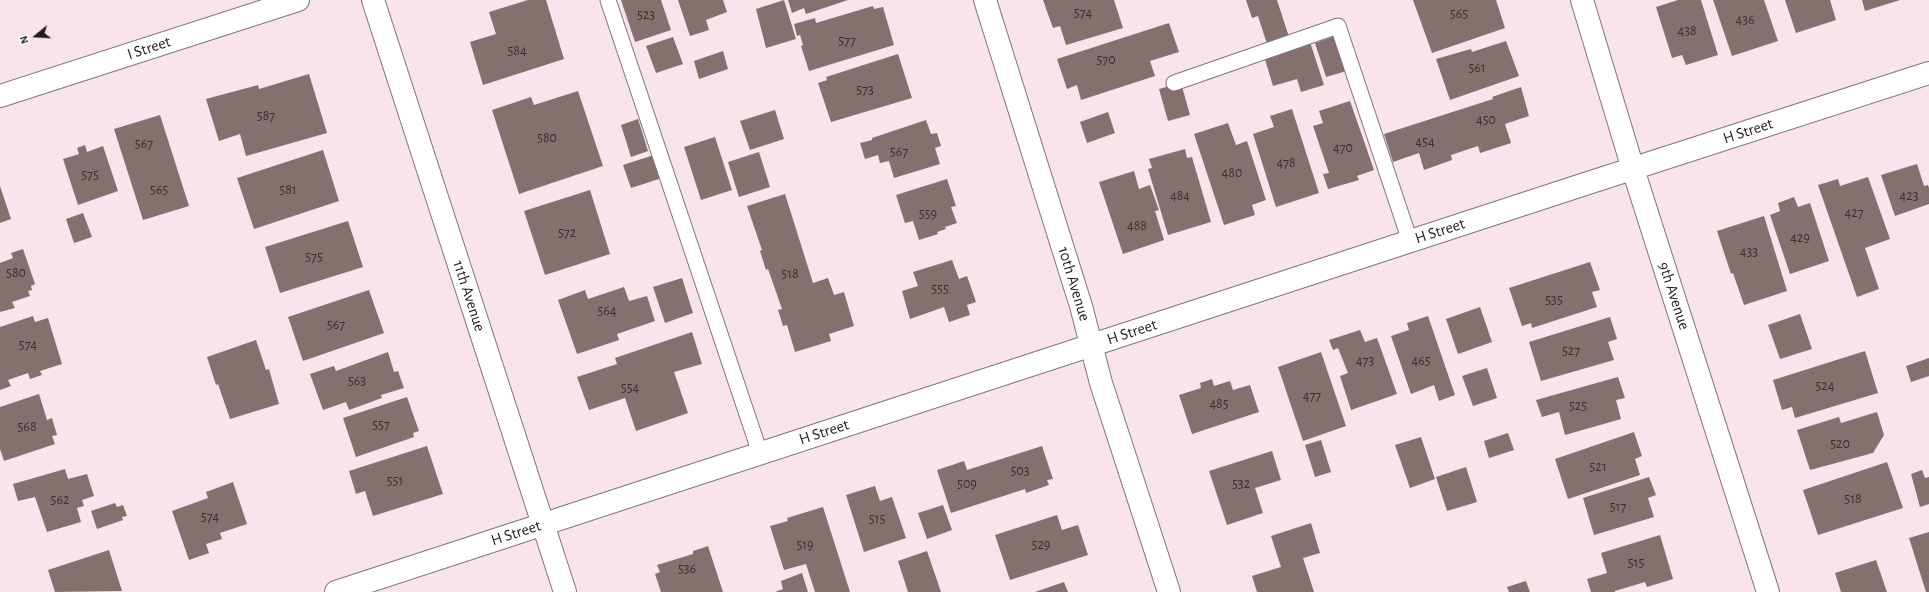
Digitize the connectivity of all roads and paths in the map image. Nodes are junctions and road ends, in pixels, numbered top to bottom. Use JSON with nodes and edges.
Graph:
{"nodes":[{"id":1,"x":298,"y":0,"type":"edge"},
{"id":2,"x":373,"y":0,"type":"edge"},
{"id":3,"x":608,"y":0,"type":"edge"},
{"id":4,"x":985,"y":0,"type":"edge"},
{"id":5,"x":1582,"y":0,"type":"edge"},
{"id":6,"x":1929,"y":73,"type":"edge"},
{"id":7,"x":1174,"y":83,"type":"dead end"},
{"id":8,"x":0,"y":96,"type":"edge"},
{"id":9,"x":1633,"y":169,"type":"junction"},
{"id":10,"x":1410,"y":241,"type":"junction"},
{"id":11,"x":1092,"y":345,"type":"junction"},
{"id":12,"x":760,"y":453,"type":"junction"},
{"id":13,"x":543,"y":524,"type":"junction"},
{"id":14,"x":336,"y":592,"type":"edge"},
{"id":15,"x":565,"y":592,"type":"edge"},
{"id":16,"x":1169,"y":592,"type":"edge"},
{"id":17,"x":1768,"y":592,"type":"edge"}],
"edges":[{"from":1,"to":8,"type":"street","name":"I Street"},
{"from":2,"to":13,"type":"street","name":"11th Avenue"},
{"from":3,"to":12,"type":"lane"},
{"from":4,"to":11,"type":"street","name":"10th Avenue"},
{"from":5,"to":9,"type":"street","name":"9th Avenue"},
{"from":6,"to":9,"type":"street","name":"H Street"},
{"from":7,"to":10,"type":"lane"},
{"from":9,"to":10,"type":"street","name":"H Street"},
{"from":9,"to":17,"type":"street","name":"9th Avenue"},
{"from":10,"to":11,"type":"street","name":"H Street"},
{"from":11,"to":12,"type":"street","name":"H Street"},
{"from":11,"to":16,"type":"street","name":"10th Avenue"},
{"from":12,"to":13,"type":"street","name":"H Street"},
{"from":13,"to":14,"type":"street","name":"H Street"},
{"from":13,"to":15,"type":"street","name":"11th Avenue"}]}
